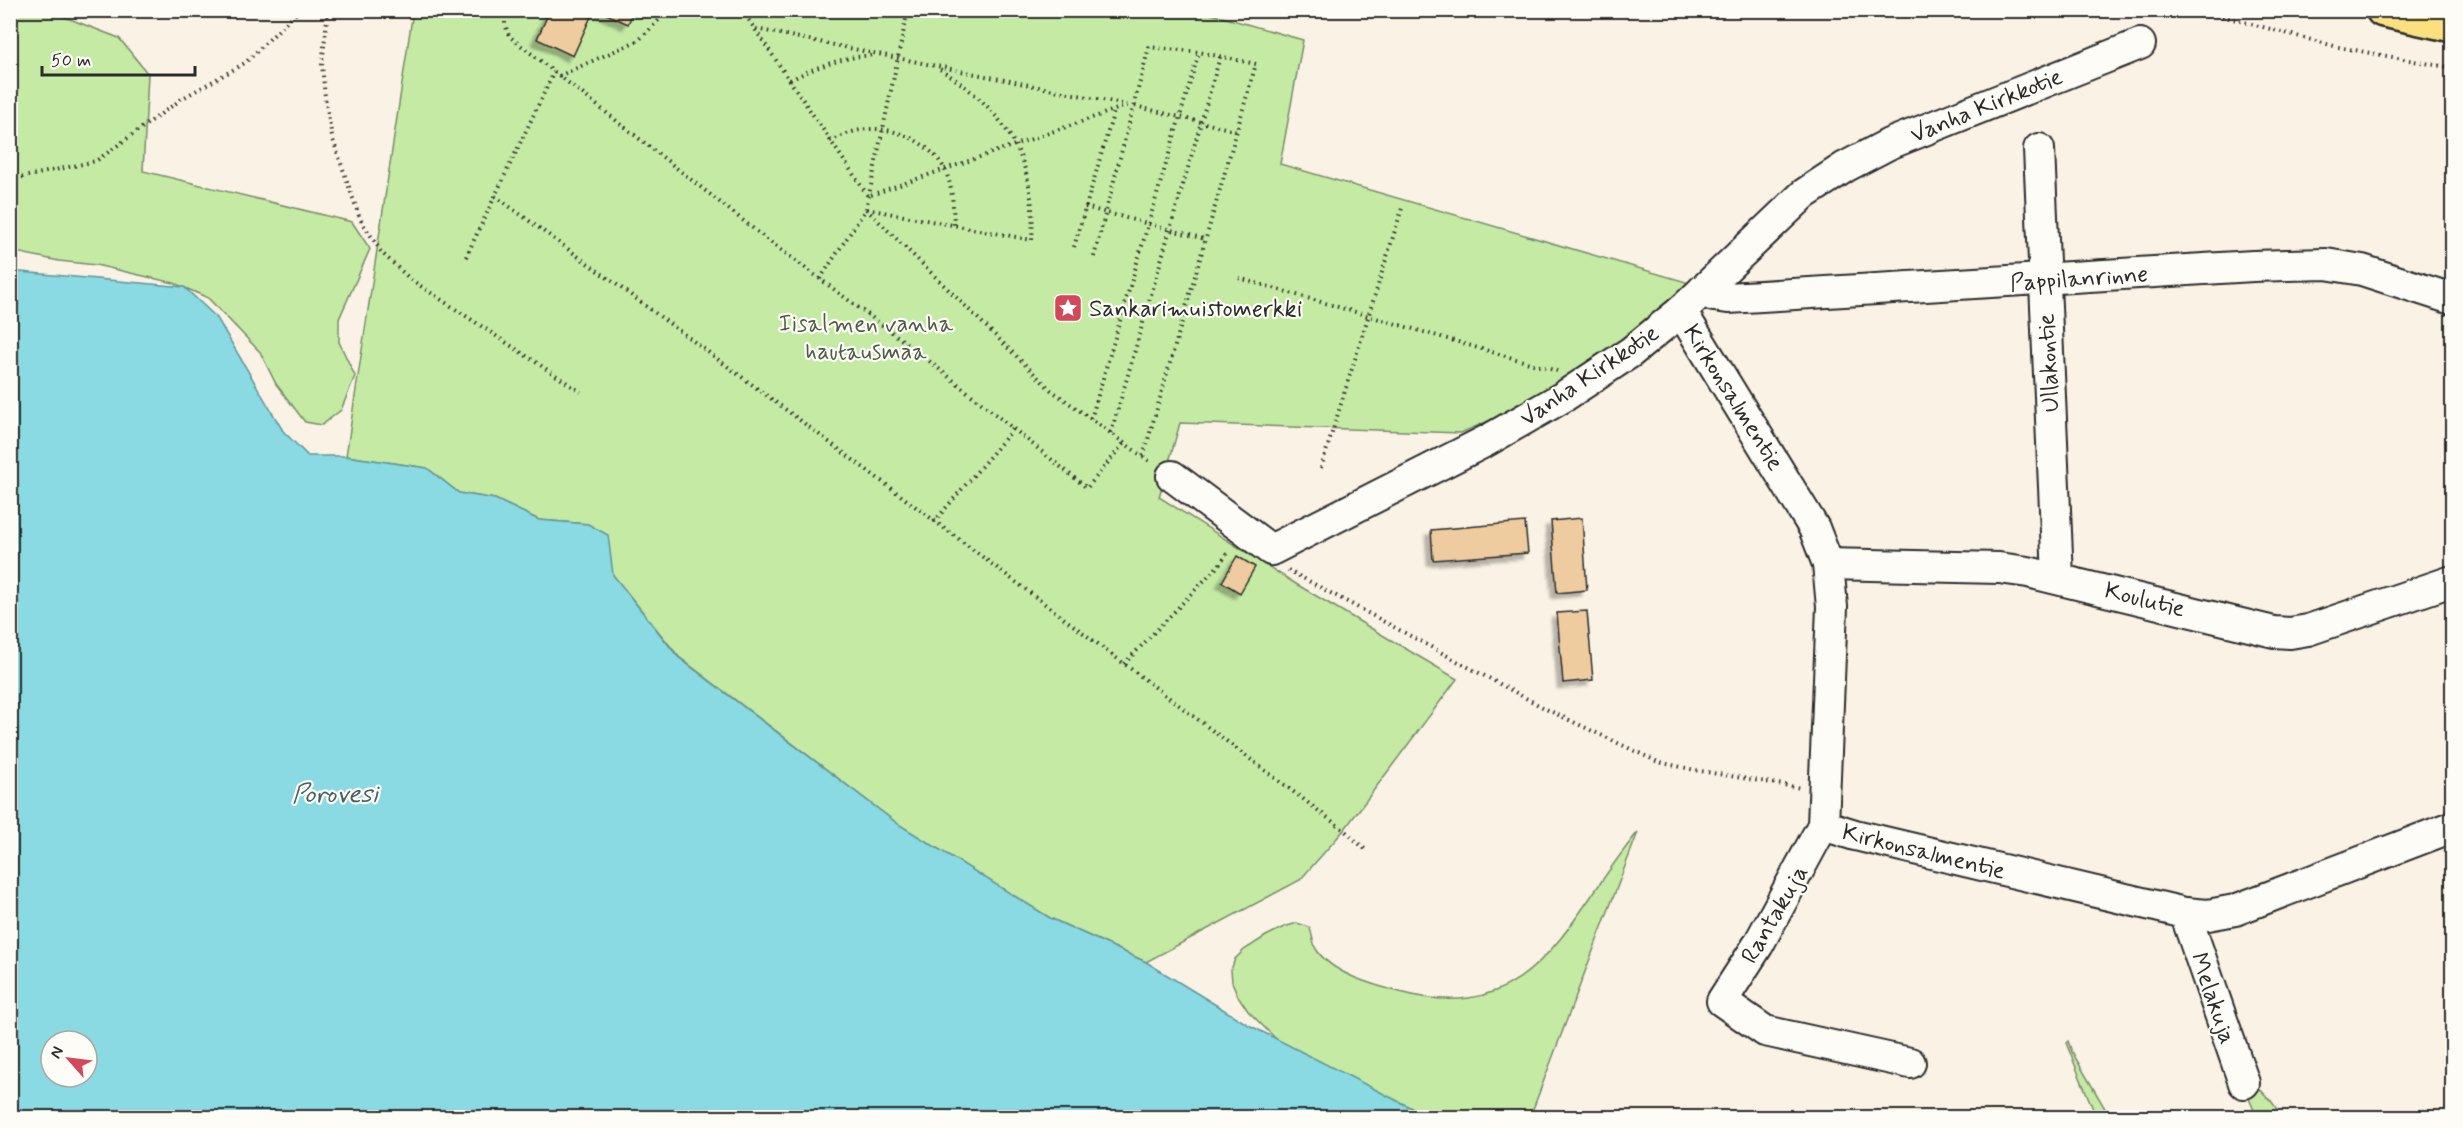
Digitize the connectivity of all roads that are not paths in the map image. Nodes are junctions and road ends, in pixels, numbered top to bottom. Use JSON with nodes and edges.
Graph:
{"nodes":[{"id":1,"x":2383,"y":10,"type":"edge"},
{"id":2,"x":2452,"y":25,"type":"edge"},
{"id":3,"x":2140,"y":44,"type":"dead end"},
{"id":4,"x":2039,"y":149,"type":"dead end"},
{"id":5,"x":2045,"y":280,"type":"junction"},
{"id":6,"x":1703,"y":290,"type":"junction"},
{"id":7,"x":2452,"y":299,"type":"edge"},
{"id":8,"x":1681,"y":311,"type":"junction"},
{"id":9,"x":1172,"y":476,"type":"road end"},
{"id":10,"x":1828,"y":564,"type":"junction"},
{"id":11,"x":2058,"y":577,"type":"junction"},
{"id":12,"x":2452,"y":581,"type":"edge"},
{"id":13,"x":1823,"y":825,"type":"junction"},
{"id":14,"x":2452,"y":827,"type":"edge"},
{"id":15,"x":2185,"y":913,"type":"junction"},
{"id":16,"x":1910,"y":1063,"type":"dead end"},
{"id":17,"x":2244,"y":1083,"type":"dead end"}],
"edges":[{"from":1,"to":2,"type":"main road"},
{"from":3,"to":6,"type":"street","name":"Vanha Kirkkotie"},
{"from":4,"to":5,"type":"street","name":"Ullakontie"},
{"from":5,"to":6,"type":"street","name":"Pappilanrinne"},
{"from":5,"to":7,"type":"street","name":"Pappilanrinne"},
{"from":5,"to":11,"type":"street","name":"Ullakontie"},
{"from":6,"to":8,"type":"street","name":"Vanha Kirkkotie"},
{"from":8,"to":9,"type":"street","name":"Vanha Kirkkotie"},
{"from":8,"to":10,"type":"street","name":"Kirkonsalmentie"},
{"from":10,"to":11,"type":"street","name":"Koulutie"},
{"from":10,"to":13,"type":"street","name":"Kirkonsalmentie"},
{"from":11,"to":12,"type":"street","name":"Koulutie"},
{"from":13,"to":15,"type":"street","name":"Kirkonsalmentie"},
{"from":13,"to":16,"type":"street","name":"Rantakuja"},
{"from":14,"to":15,"type":"street","name":"Kirkonsalmentie"},
{"from":15,"to":17,"type":"street","name":"Melakuja"}]}
